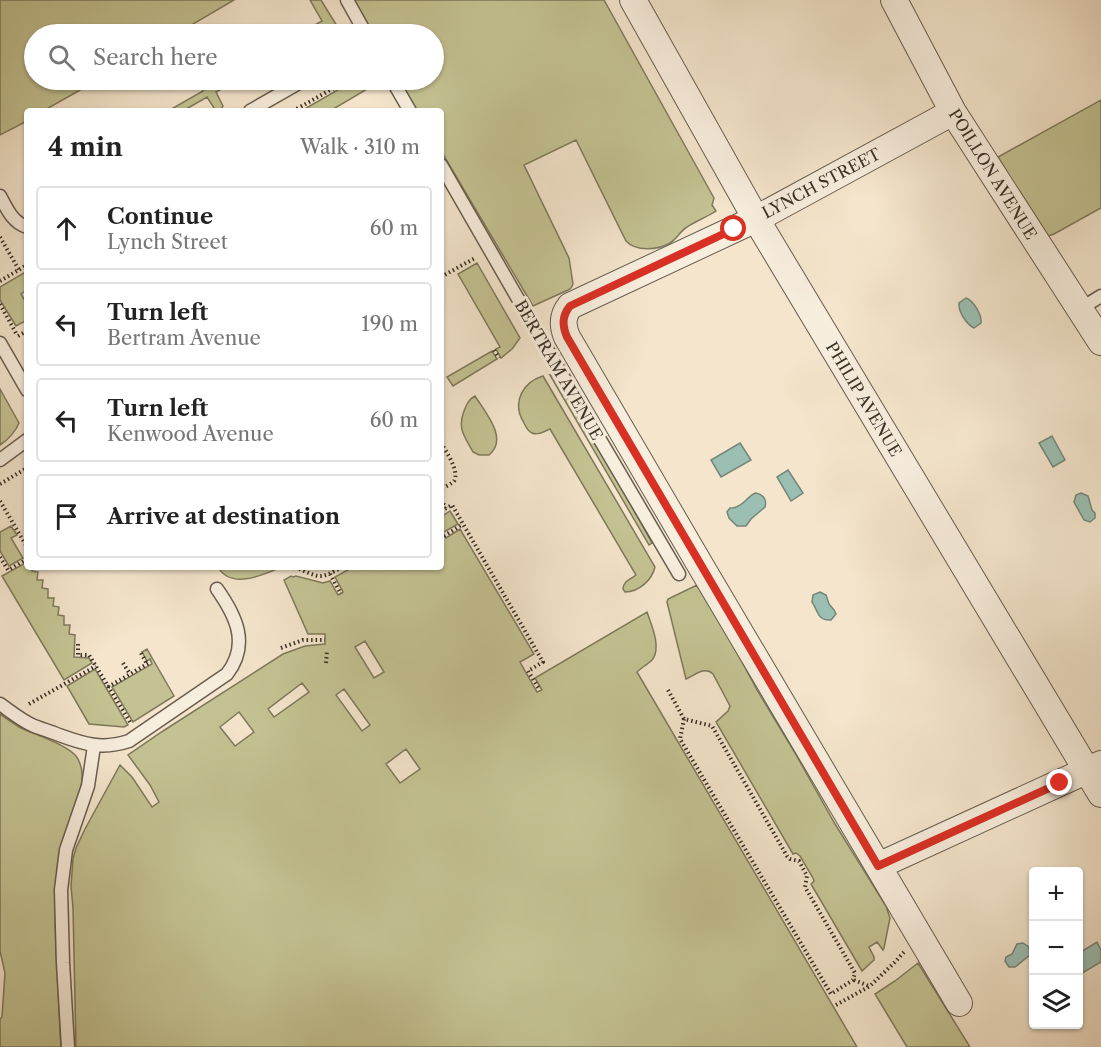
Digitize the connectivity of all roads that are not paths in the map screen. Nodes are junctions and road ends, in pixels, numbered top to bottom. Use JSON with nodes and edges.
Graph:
{"nodes":[{"id":1,"x":346,"y":0,"type":"edge"},
{"id":2,"x":633,"y":0,"type":"edge"},
{"id":3,"x":894,"y":0,"type":"edge"},
{"id":4,"x":360,"y":24,"type":"edge"},
{"id":5,"x":287,"y":90,"type":"edge"},
{"id":6,"x":398,"y":90,"type":"edge"},
{"id":7,"x":255,"y":108,"type":"edge"},
{"id":8,"x":408,"y":108,"type":"edge"},
{"id":9,"x":953,"y":112,"type":"junction"},
{"id":10,"x":444,"y":170,"type":"edge"},
{"id":11,"x":0,"y":196,"type":"edge"},
{"id":12,"x":756,"y":219,"type":"junction"},
{"id":13,"x":24,"y":226,"type":"edge"},
{"id":14,"x":1090,"y":303,"type":"edge"},
{"id":15,"x":563,"y":318,"type":"joint"},
{"id":16,"x":1101,"y":342,"type":"edge"},
{"id":17,"x":0,"y":343,"type":"edge"},
{"id":18,"x":24,"y":385,"type":"edge"},
{"id":19,"x":24,"y":443,"type":"edge"},
{"id":20,"x":2,"y":457,"type":"edge"},
{"id":21,"x":679,"y":574,"type":"dead end"},
{"id":22,"x":217,"y":589,"type":"dead end"},
{"id":23,"x":0,"y":704,"type":"edge"},
{"id":24,"x":94,"y":746,"type":"junction"},
{"id":25,"x":1094,"y":767,"type":"edge"},
{"id":26,"x":1101,"y":794,"type":"edge"},
{"id":27,"x":878,"y":866,"type":"junction"},
{"id":28,"x":959,"y":1004,"type":"dead end"},
{"id":29,"x":68,"y":1047,"type":"edge"}],
"edges":[{"from":1,"to":4,"type":"lane"},
{"from":2,"to":12,"type":"street","name":"PHILIP AVENUE"},
{"from":3,"to":9,"type":"street","name":"POILLON AVENUE"},
{"from":5,"to":7,"type":"lane"},
{"from":6,"to":8,"type":"lane"},
{"from":9,"to":12,"type":"street","name":"LYNCH STREET"},
{"from":9,"to":14,"type":"street","name":"POILLON AVENUE"},
{"from":10,"to":21,"type":"lane","name":"BERTRAM AVENUE"},
{"from":11,"to":13,"type":"lane"},
{"from":12,"to":15,"type":"street","name":"LYNCH STREET"},
{"from":12,"to":25,"type":"street","name":"PHILIP AVENUE"},
{"from":14,"to":16,"type":"street","name":"POILLON AVENUE"},
{"from":15,"to":27,"type":"street","name":"BERTRAM AVENUE"},
{"from":17,"to":18,"type":"lane"},
{"from":19,"to":20,"type":"lane"},
{"from":22,"to":24,"type":"lane"},
{"from":23,"to":24,"type":"lane"},
{"from":24,"to":29,"type":"lane"},
{"from":25,"to":26,"type":"street","name":"PHILIP AVENUE"},
{"from":25,"to":27,"type":"street"},
{"from":27,"to":28,"type":"street","name":"BERTRAM AVENUE"}]}
